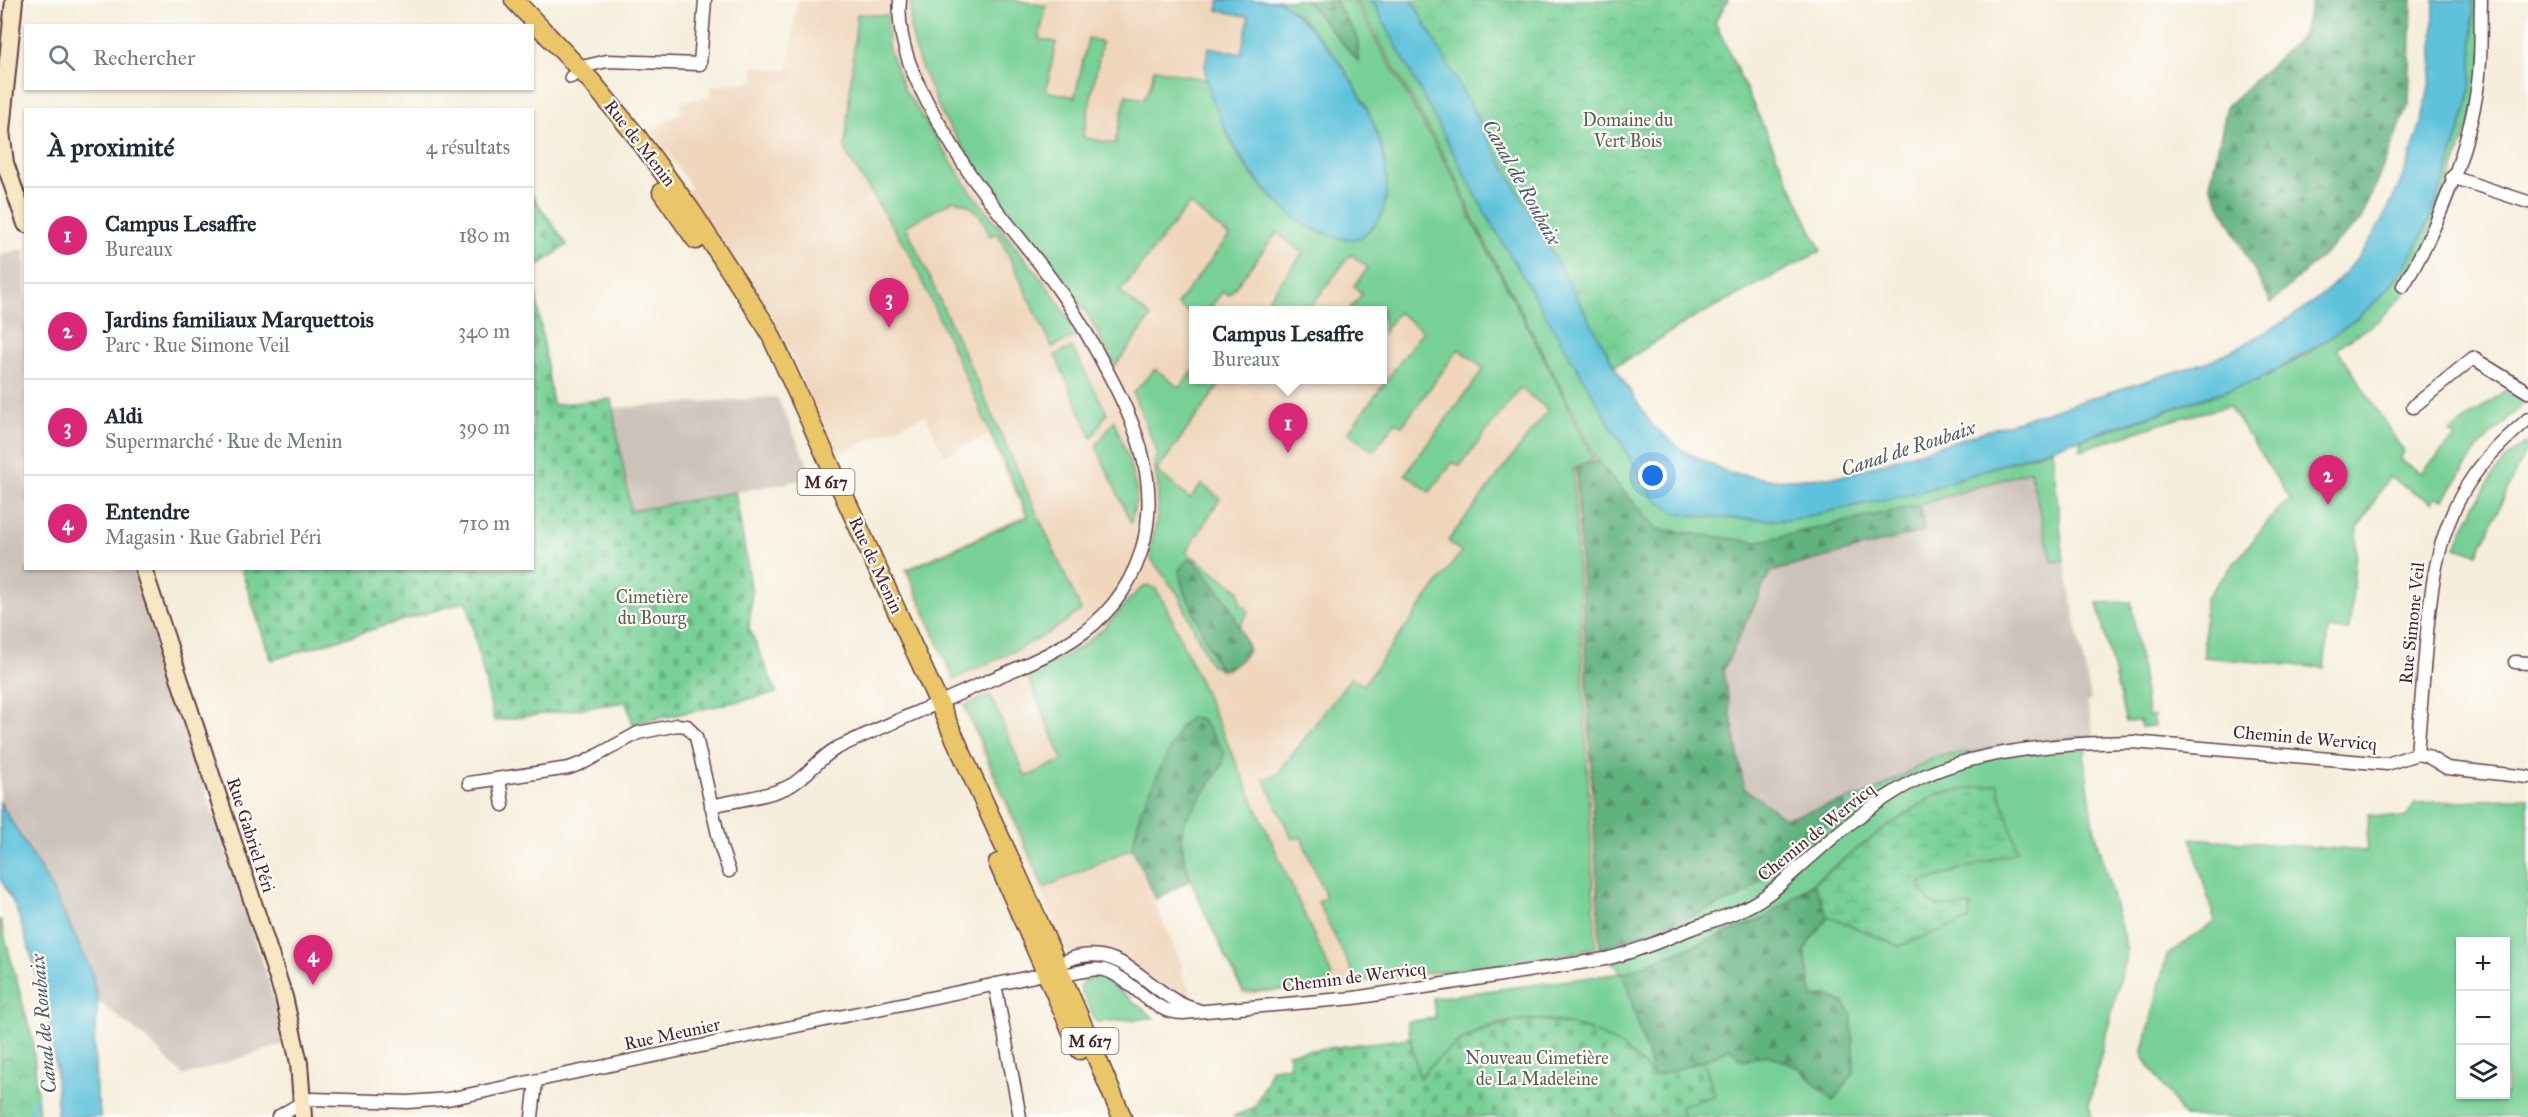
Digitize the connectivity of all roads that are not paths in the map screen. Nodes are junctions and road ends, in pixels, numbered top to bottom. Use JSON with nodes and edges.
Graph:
{"nodes":[{"id":1,"x":14,"y":0,"type":"edge"},
{"id":2,"x":23,"y":0,"type":"edge"},
{"id":3,"x":498,"y":0,"type":"edge"},
{"id":4,"x":514,"y":0,"type":"edge"},
{"id":5,"x":705,"y":0,"type":"edge"},
{"id":6,"x":900,"y":0,"type":"edge"},
{"id":7,"x":2481,"y":0,"type":"edge"},
{"id":8,"x":520,"y":24,"type":"edge"},
{"id":9,"x":534,"y":38,"type":"edge"},
{"id":10,"x":576,"y":73,"type":"junction"},
{"id":11,"x":2452,"y":177,"type":"junction"},
{"id":12,"x":24,"y":191,"type":"edge"},
{"id":13,"x":2528,"y":201,"type":"edge"},
{"id":14,"x":24,"y":218,"type":"edge"},
{"id":15,"x":2403,"y":286,"type":"dead end"},
{"id":16,"x":2528,"y":392,"type":"edge"},
{"id":17,"x":2414,"y":407,"type":"dead end"},
{"id":18,"x":2528,"y":419,"type":"edge"},
{"id":19,"x":144,"y":570,"type":"edge"},
{"id":20,"x":2515,"y":662,"type":"dead end"},
{"id":21,"x":2528,"y":663,"type":"edge"},
{"id":22,"x":934,"y":705,"type":"junction"},
{"id":23,"x":2417,"y":753,"type":"junction"},
{"id":24,"x":2528,"y":777,"type":"edge"},
{"id":25,"x":499,"y":779,"type":"junction"},
{"id":26,"x":469,"y":783,"type":"dead end"},
{"id":27,"x":503,"y":805,"type":"dead end"},
{"id":28,"x":711,"y":806,"type":"junction"},
{"id":29,"x":729,"y":871,"type":"dead end"},
{"id":30,"x":1055,"y":971,"type":"junction"},
{"id":31,"x":995,"y":984,"type":"junction"},
{"id":32,"x":536,"y":1081,"type":"junction"},
{"id":33,"x":303,"y":1109,"type":"edge"},
{"id":34,"x":278,"y":1117,"type":"edge"},
{"id":35,"x":532,"y":1117,"type":"edge"},
{"id":36,"x":1020,"y":1117,"type":"edge"},
{"id":37,"x":1109,"y":1117,"type":"edge"},
{"id":38,"x":1122,"y":1117,"type":"edge"}],
"edges":[{"from":1,"to":14,"type":"main road"},
{"from":2,"to":12,"type":"main road"},
{"from":3,"to":8,"type":"main road"},
{"from":4,"to":10,"type":"main road","name":"Rue de Menin","number":"M 617"},
{"from":5,"to":10,"type":"street"},
{"from":6,"to":22,"type":"street"},
{"from":7,"to":11,"type":"street"},
{"from":9,"to":10,"type":"main road","name":"Rue de Menin","number":"M 617"},
{"from":10,"to":22,"type":"main road","name":"Rue de Menin","number":"M 617"},
{"from":11,"to":13,"type":"street"},
{"from":11,"to":15,"type":"street"},
{"from":16,"to":17,"type":"street"},
{"from":18,"to":23,"type":"street","name":"Rue Simone Veil"},
{"from":19,"to":33,"type":"main road","name":"Rue Gabriel Péri"},
{"from":20,"to":21,"type":"street"},
{"from":22,"to":28,"type":"street"},
{"from":22,"to":30,"type":"main road","name":"Rue de Menin","number":"M 617"},
{"from":23,"to":24,"type":"street"},
{"from":23,"to":30,"type":"street","name":"Chemin de Wervicq"},
{"from":25,"to":26,"type":"street"},
{"from":25,"to":27,"type":"street"},
{"from":25,"to":28,"type":"street"},
{"from":28,"to":29,"type":"street"},
{"from":30,"to":31,"type":"street","name":"Rue Meunier"},
{"from":30,"to":37,"type":"main road","name":"Rue de Menin","number":"M 617"},
{"from":30,"to":38,"type":"main road","name":"Rue de Menin","number":"M 617"},
{"from":31,"to":32,"type":"street","name":"Rue Meunier"},
{"from":31,"to":36,"type":"street"},
{"from":32,"to":33,"type":"street","name":"Rue Meunier"},
{"from":32,"to":35,"type":"street"},
{"from":33,"to":34,"type":"street"}]}
